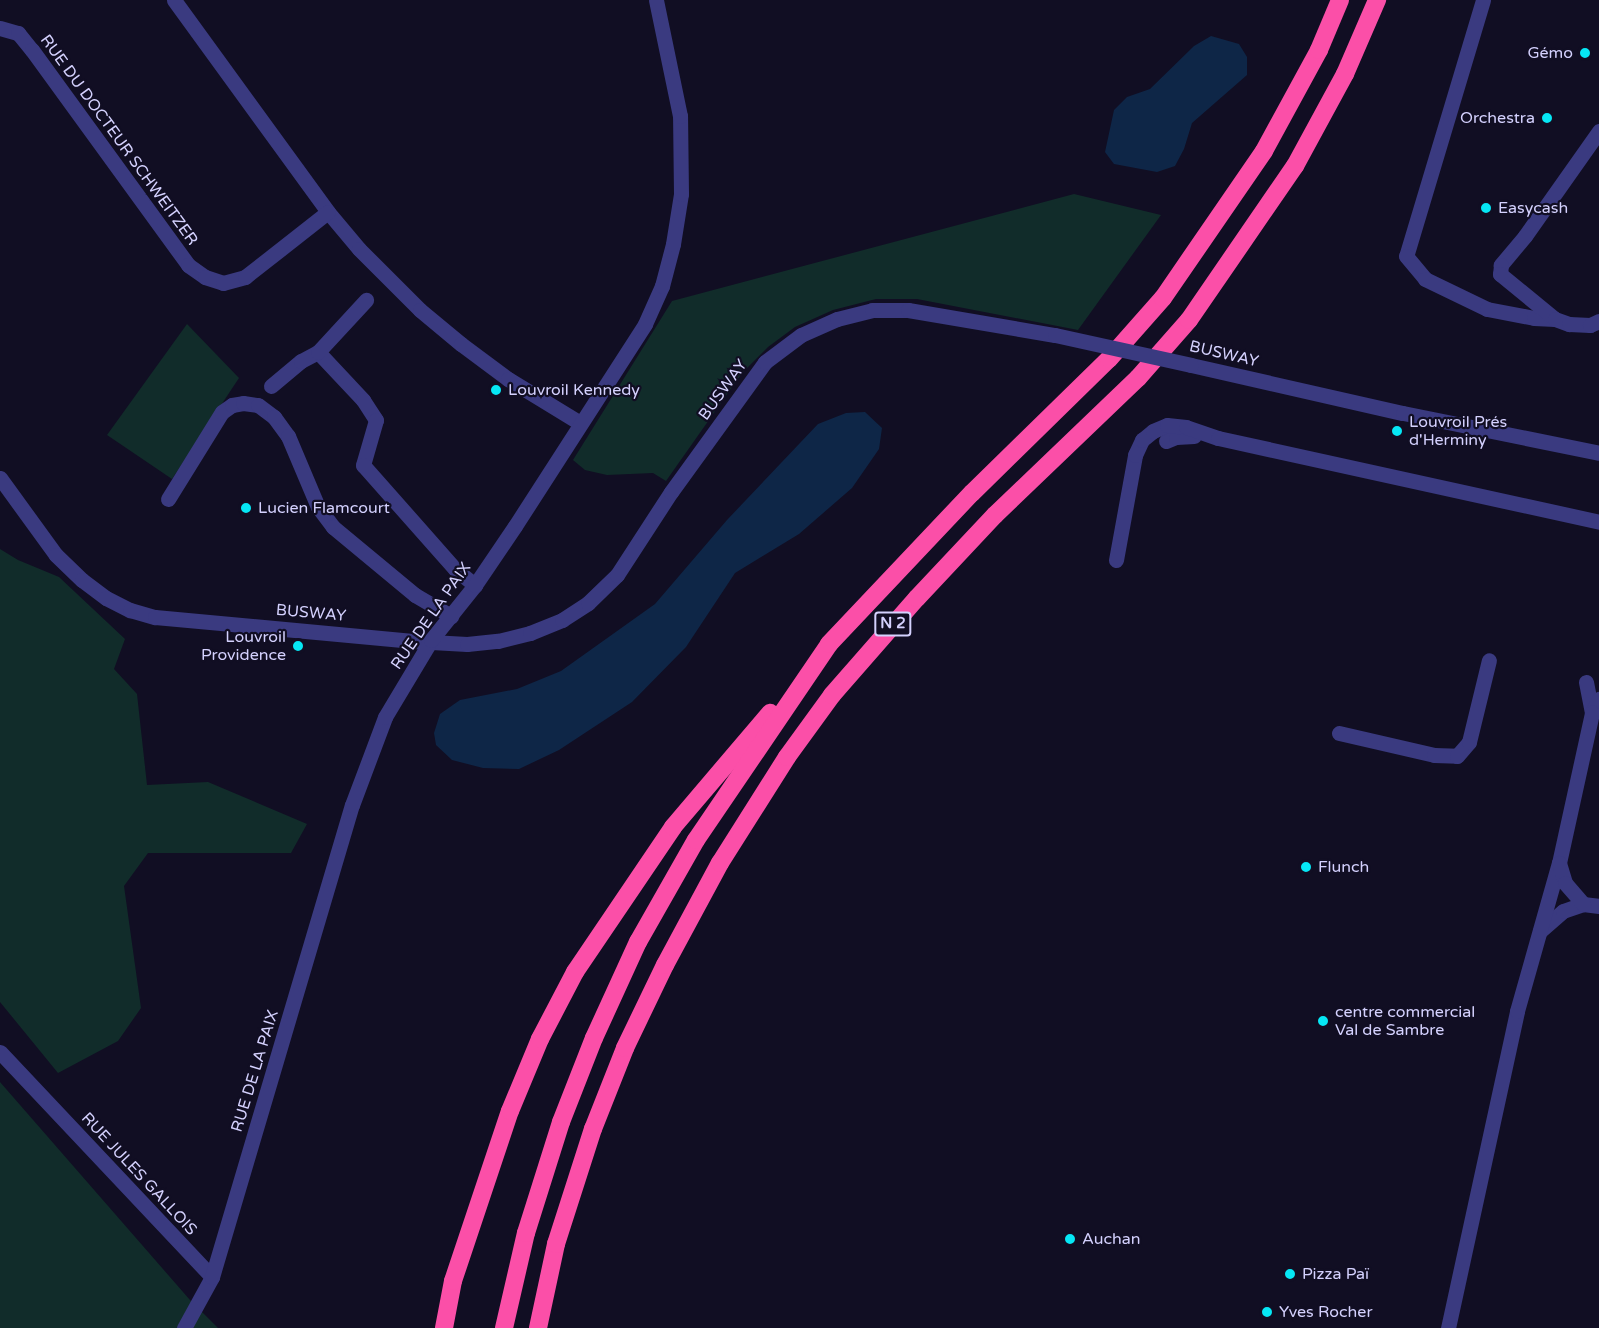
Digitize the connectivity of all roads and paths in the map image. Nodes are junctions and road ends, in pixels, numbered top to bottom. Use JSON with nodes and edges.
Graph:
{"nodes":[{"id":1,"x":174,"y":0,"type":"edge"},
{"id":2,"x":656,"y":0,"type":"edge"},
{"id":3,"x":1340,"y":0,"type":"edge"},
{"id":4,"x":1377,"y":0,"type":"edge"},
{"id":5,"x":1483,"y":0,"type":"edge"},
{"id":6,"x":0,"y":28,"type":"edge"},
{"id":7,"x":1599,"y":131,"type":"edge"},
{"id":8,"x":328,"y":212,"type":"junction"},
{"id":9,"x":366,"y":300,"type":"dead end"},
{"id":10,"x":1555,"y":319,"type":"junction"},
{"id":11,"x":1599,"y":321,"type":"edge"},
{"id":12,"x":318,"y":352,"type":"junction"},
{"id":13,"x":271,"y":386,"type":"dead end"},
{"id":14,"x":580,"y":423,"type":"junction"},
{"id":15,"x":1218,"y":438,"type":"junction"},
{"id":16,"x":1166,"y":441,"type":"dead end"},
{"id":17,"x":1599,"y":453,"type":"edge"},
{"id":18,"x":0,"y":478,"type":"edge"},
{"id":19,"x":168,"y":499,"type":"dead end"},
{"id":20,"x":1599,"y":522,"type":"edge"},
{"id":21,"x":1116,"y":560,"type":"dead end"},
{"id":22,"x":475,"y":585,"type":"junction"},
{"id":23,"x":451,"y":616,"type":"junction"},
{"id":24,"x":431,"y":640,"type":"junction"},
{"id":25,"x":830,"y":644,"type":"junction"},
{"id":26,"x":1489,"y":660,"type":"dead end"},
{"id":27,"x":1586,"y":682,"type":"dead end"},
{"id":28,"x":1599,"y":699,"type":"edge"},
{"id":29,"x":1592,"y":713,"type":"junction"},
{"id":30,"x":1339,"y":733,"type":"dead end"},
{"id":31,"x":1559,"y":863,"type":"junction"},
{"id":32,"x":1583,"y":904,"type":"junction"},
{"id":33,"x":1599,"y":906,"type":"edge"},
{"id":34,"x":1540,"y":931,"type":"junction"},
{"id":35,"x":0,"y":1052,"type":"edge"},
{"id":36,"x":212,"y":1277,"type":"junction"},
{"id":37,"x":184,"y":1328,"type":"edge"},
{"id":38,"x":444,"y":1328,"type":"edge"},
{"id":39,"x":504,"y":1328,"type":"edge"},
{"id":40,"x":538,"y":1328,"type":"edge"},
{"id":41,"x":1448,"y":1328,"type":"edge"}],
"edges":[{"from":1,"to":8,"type":"street"},
{"from":2,"to":14,"type":"street","name":"RUE DE LA PAIX"},
{"from":3,"to":25,"type":"highway","number":"N 2"},
{"from":4,"to":40,"type":"highway","number":"N 2"},
{"from":5,"to":10,"type":"street"},
{"from":6,"to":8,"type":"street","name":"RUE DU DOCTEUR SCHWEITZER"},
{"from":7,"to":10,"type":"street"},
{"from":8,"to":14,"type":"street"},
{"from":9,"to":12,"type":"street"},
{"from":10,"to":11,"type":"street"},
{"from":12,"to":13,"type":"street"},
{"from":12,"to":22,"type":"street"},
{"from":14,"to":22,"type":"street","name":"RUE DE LA PAIX"},
{"from":15,"to":16,"type":"street"},
{"from":15,"to":20,"type":"street"},
{"from":15,"to":21,"type":"street"},
{"from":17,"to":24,"type":"street","name":"BUSWAY","bridge":true},
{"from":18,"to":24,"type":"street","name":"BUSWAY"},
{"from":19,"to":23,"type":"street"},
{"from":22,"to":23,"type":"street","name":"RUE DE LA PAIX"},
{"from":23,"to":24,"type":"street","name":"RUE DE LA PAIX"},
{"from":24,"to":36,"type":"street","name":"RUE DE LA PAIX"},
{"from":25,"to":38,"type":"highway"},
{"from":25,"to":39,"type":"highway","number":"N 2"},
{"from":26,"to":30,"type":"street"},
{"from":27,"to":29,"type":"street"},
{"from":28,"to":29,"type":"street"},
{"from":29,"to":31,"type":"street"},
{"from":31,"to":32,"type":"street"},
{"from":31,"to":34,"type":"street"},
{"from":32,"to":33,"type":"street"},
{"from":32,"to":34,"type":"street"},
{"from":34,"to":41,"type":"street"},
{"from":35,"to":36,"type":"street","name":"RUE JULES GALLOIS"},
{"from":36,"to":37,"type":"street"}]}
